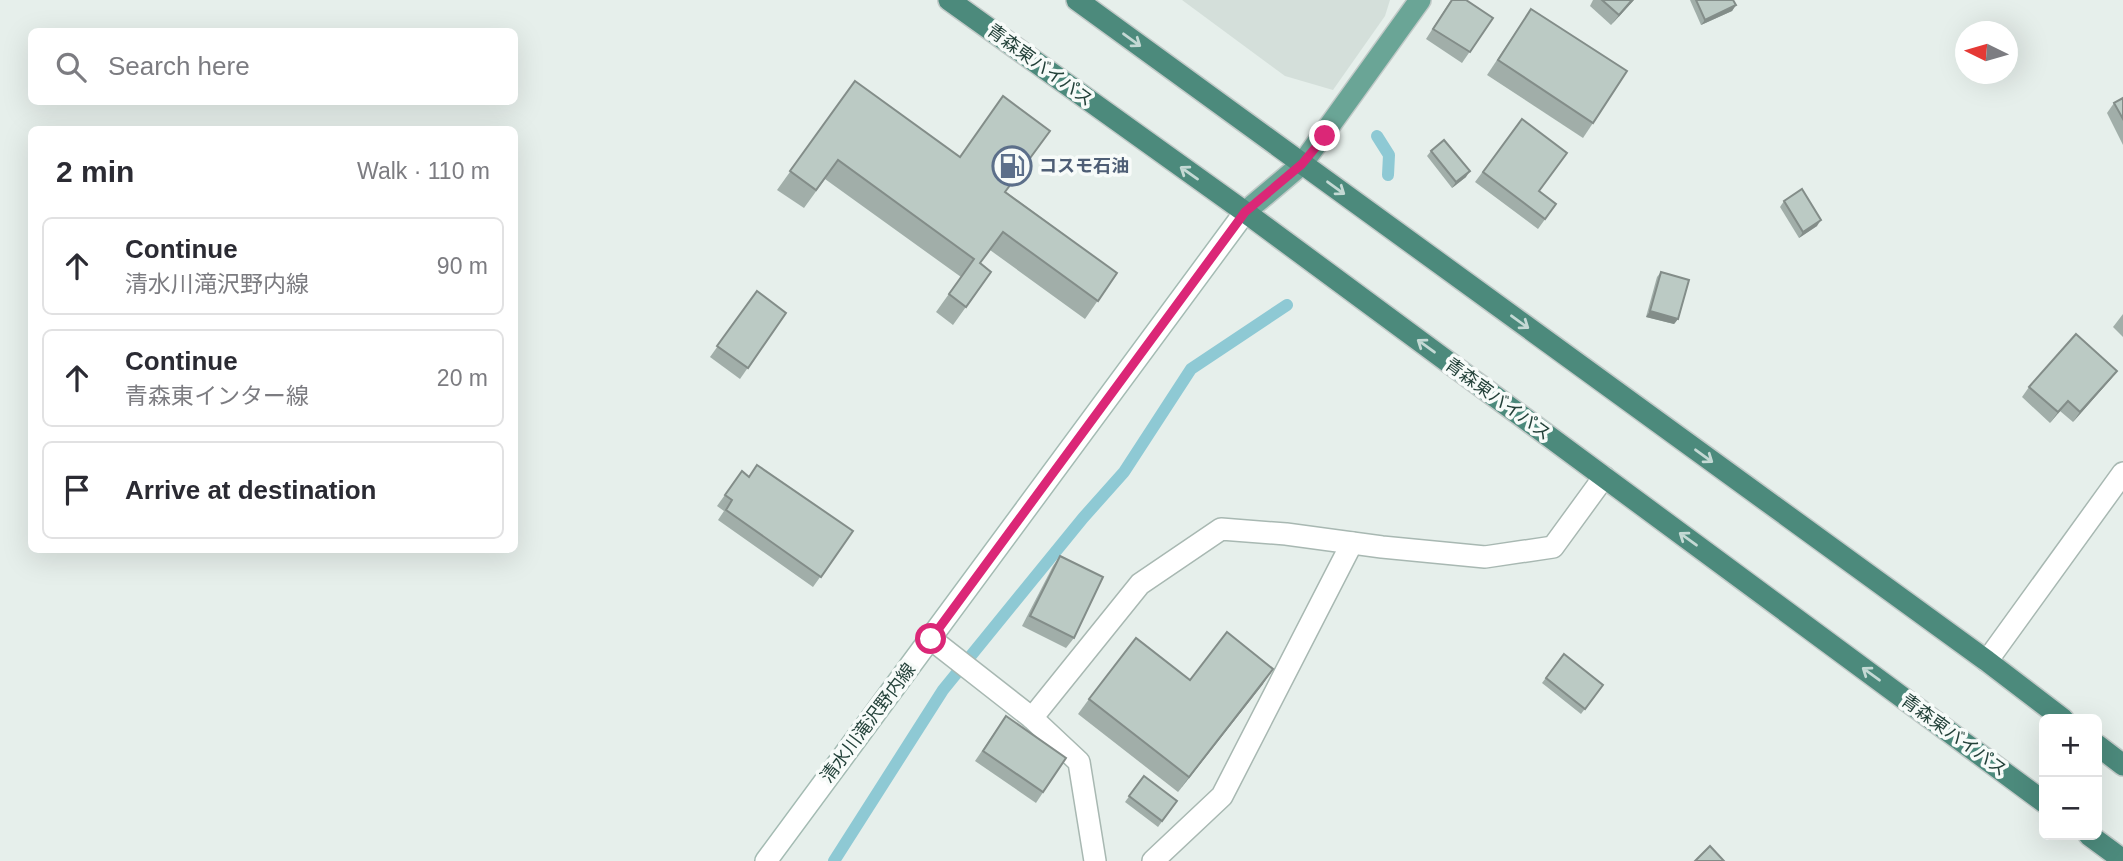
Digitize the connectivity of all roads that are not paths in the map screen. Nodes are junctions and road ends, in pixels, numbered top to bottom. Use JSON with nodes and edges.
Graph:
{"nodes":[{"id":1,"x":949,"y":0,"type":"edge"},
{"id":2,"x":1077,"y":0,"type":"edge"},
{"id":3,"x":1420,"y":0,"type":"edge"},
{"id":4,"x":1302,"y":164,"type":"junction"},
{"id":5,"x":1245,"y":212,"type":"junction"},
{"id":6,"x":2123,"y":473,"type":"edge"},
{"id":7,"x":1604,"y":477,"type":"junction"},
{"id":8,"x":1352,"y":543,"type":"junction"},
{"id":9,"x":931,"y":639,"type":"junction"},
{"id":10,"x":1987,"y":661,"type":"junction"},
{"id":11,"x":2056,"y":714,"type":"edge"},
{"id":12,"x":1032,"y":718,"type":"junction"},
{"id":13,"x":2102,"y":749,"type":"edge"},
{"id":14,"x":2123,"y":765,"type":"edge"},
{"id":15,"x":2039,"y":798,"type":"edge"},
{"id":16,"x":2096,"y":840,"type":"edge"},
{"id":17,"x":2123,"y":860,"type":"edge"},
{"id":18,"x":766,"y":861,"type":"edge"},
{"id":19,"x":1095,"y":861,"type":"edge"},
{"id":20,"x":1153,"y":861,"type":"edge"}],
"edges":[{"from":5,"to":1,"type":"highway","name":"青森東バイパス","one_way":true},
{"from":2,"to":4,"type":"highway","one_way":true},
{"from":3,"to":4,"type":"main road"},
{"from":4,"to":5,"type":"main road"},
{"from":4,"to":10,"type":"highway","one_way":true},
{"from":7,"to":5,"type":"highway","name":"青森東バイパス","one_way":true},
{"from":5,"to":9,"type":"main road","name":"清水川滝沢野内線"},
{"from":6,"to":10,"type":"main road"},
{"from":7,"to":8,"type":"main road"},
{"from":15,"to":7,"type":"highway","name":"青森東バイパス","one_way":true},
{"from":8,"to":12,"type":"main road"},
{"from":8,"to":20,"type":"main road"},
{"from":9,"to":12,"type":"main road"},
{"from":9,"to":18,"type":"main road","name":"清水川滝沢野内線"},
{"from":10,"to":11,"type":"highway"},
{"from":12,"to":19,"type":"main road"},
{"from":13,"to":14,"type":"highway"},
{"from":16,"to":17,"type":"highway"}]}
